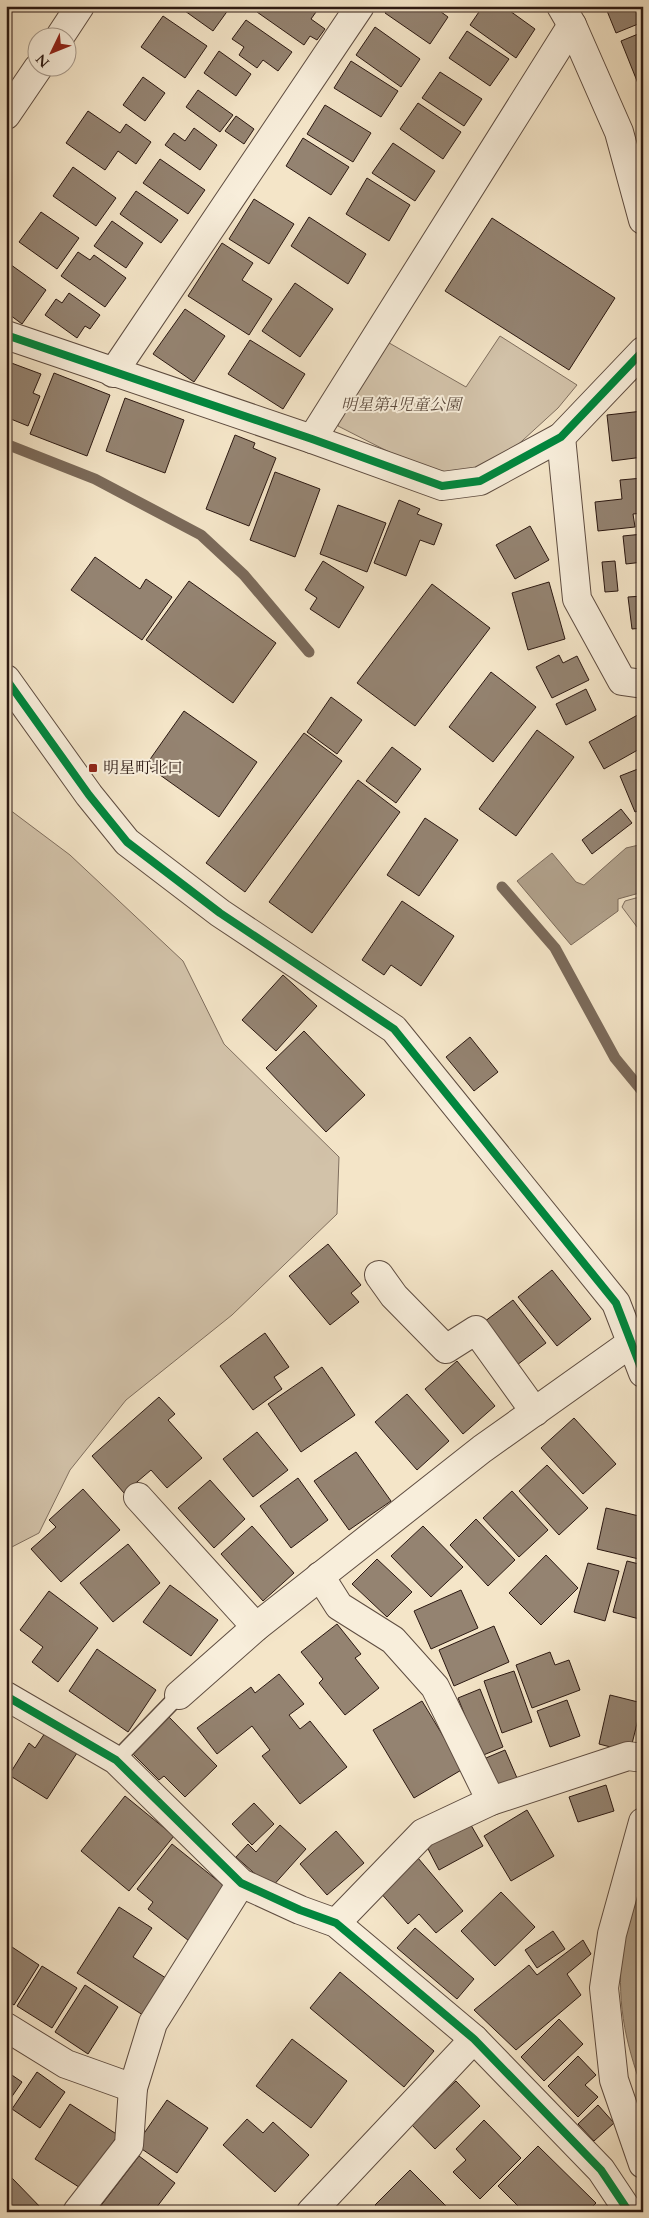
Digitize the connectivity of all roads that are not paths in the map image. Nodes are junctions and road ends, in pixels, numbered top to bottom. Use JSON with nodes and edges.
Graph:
{"nodes":[{"id":1,"x":80,"y":6,"type":"edge"},
{"id":2,"x":360,"y":6,"type":"edge"},
{"id":3,"x":566,"y":16,"type":"edge"},
{"id":4,"x":66,"y":28,"type":"edge"},
{"id":5,"x":31,"y":78,"type":"edge"},
{"id":6,"x":6,"y":115,"type":"edge"},
{"id":7,"x":643,"y":220,"type":"edge"},
{"id":8,"x":6,"y":335,"type":"edge"},
{"id":9,"x":643,"y":351,"type":"edge"},
{"id":10,"x":113,"y":373,"type":"junction"},
{"id":11,"x":561,"y":437,"type":"junction"},
{"id":12,"x":312,"y":439,"type":"junction"},
{"id":13,"x":6,"y":679,"type":"edge"},
{"id":14,"x":643,"y":684,"type":"edge"},
{"id":15,"x":384,"y":1293,"type":"dead end"},
{"id":16,"x":631,"y":1343,"type":"junction"},
{"id":17,"x":643,"y":1373,"type":"edge"},
{"id":18,"x":534,"y":1412,"type":"junction"},
{"id":19,"x":138,"y":1498,"type":"dead end"},
{"id":20,"x":320,"y":1576,"type":"junction"},
{"id":21,"x":256,"y":1627,"type":"junction"},
{"id":22,"x":178,"y":1695,"type":"joint"},
{"id":23,"x":6,"y":1696,"type":"edge"},
{"id":24,"x":643,"y":1758,"type":"edge"},
{"id":25,"x":116,"y":1760,"type":"junction"},
{"id":26,"x":491,"y":1801,"type":"junction"},
{"id":27,"x":643,"y":1822,"type":"edge"},
{"id":28,"x":241,"y":1883,"type":"junction"},
{"id":29,"x":336,"y":1923,"type":"junction"},
{"id":30,"x":6,"y":2027,"type":"edge"},
{"id":31,"x":474,"y":2040,"type":"junction"},
{"id":32,"x":133,"y":2088,"type":"junction"},
{"id":33,"x":643,"y":2164,"type":"edge"},
{"id":34,"x":77,"y":2212,"type":"edge"},
{"id":35,"x":311,"y":2212,"type":"edge"},
{"id":36,"x":629,"y":2212,"type":"edge"}],
"edges":[{"from":1,"to":4,"type":"street"},
{"from":2,"to":10,"type":"street"},
{"from":3,"to":7,"type":"street"},
{"from":3,"to":12,"type":"street"},
{"from":5,"to":6,"type":"street"},
{"from":8,"to":10,"type":"street"},
{"from":9,"to":11,"type":"street"},
{"from":10,"to":12,"type":"street"},
{"from":11,"to":12,"type":"street"},
{"from":11,"to":14,"type":"street"},
{"from":13,"to":16,"type":"street"},
{"from":15,"to":18,"type":"street"},
{"from":16,"to":17,"type":"street"},
{"from":16,"to":18,"type":"street"},
{"from":18,"to":20,"type":"street"},
{"from":19,"to":21,"type":"street"},
{"from":20,"to":21,"type":"street"},
{"from":20,"to":26,"type":"street"},
{"from":21,"to":22,"type":"street"},
{"from":22,"to":25,"type":"lane"},
{"from":23,"to":25,"type":"street"},
{"from":24,"to":26,"type":"street"},
{"from":25,"to":28,"type":"street"},
{"from":26,"to":29,"type":"street"},
{"from":27,"to":33,"type":"street"},
{"from":28,"to":29,"type":"street"},
{"from":28,"to":32,"type":"street"},
{"from":29,"to":31,"type":"street"},
{"from":30,"to":32,"type":"street"},
{"from":31,"to":35,"type":"street"},
{"from":31,"to":36,"type":"street"},
{"from":32,"to":34,"type":"street"}]}
